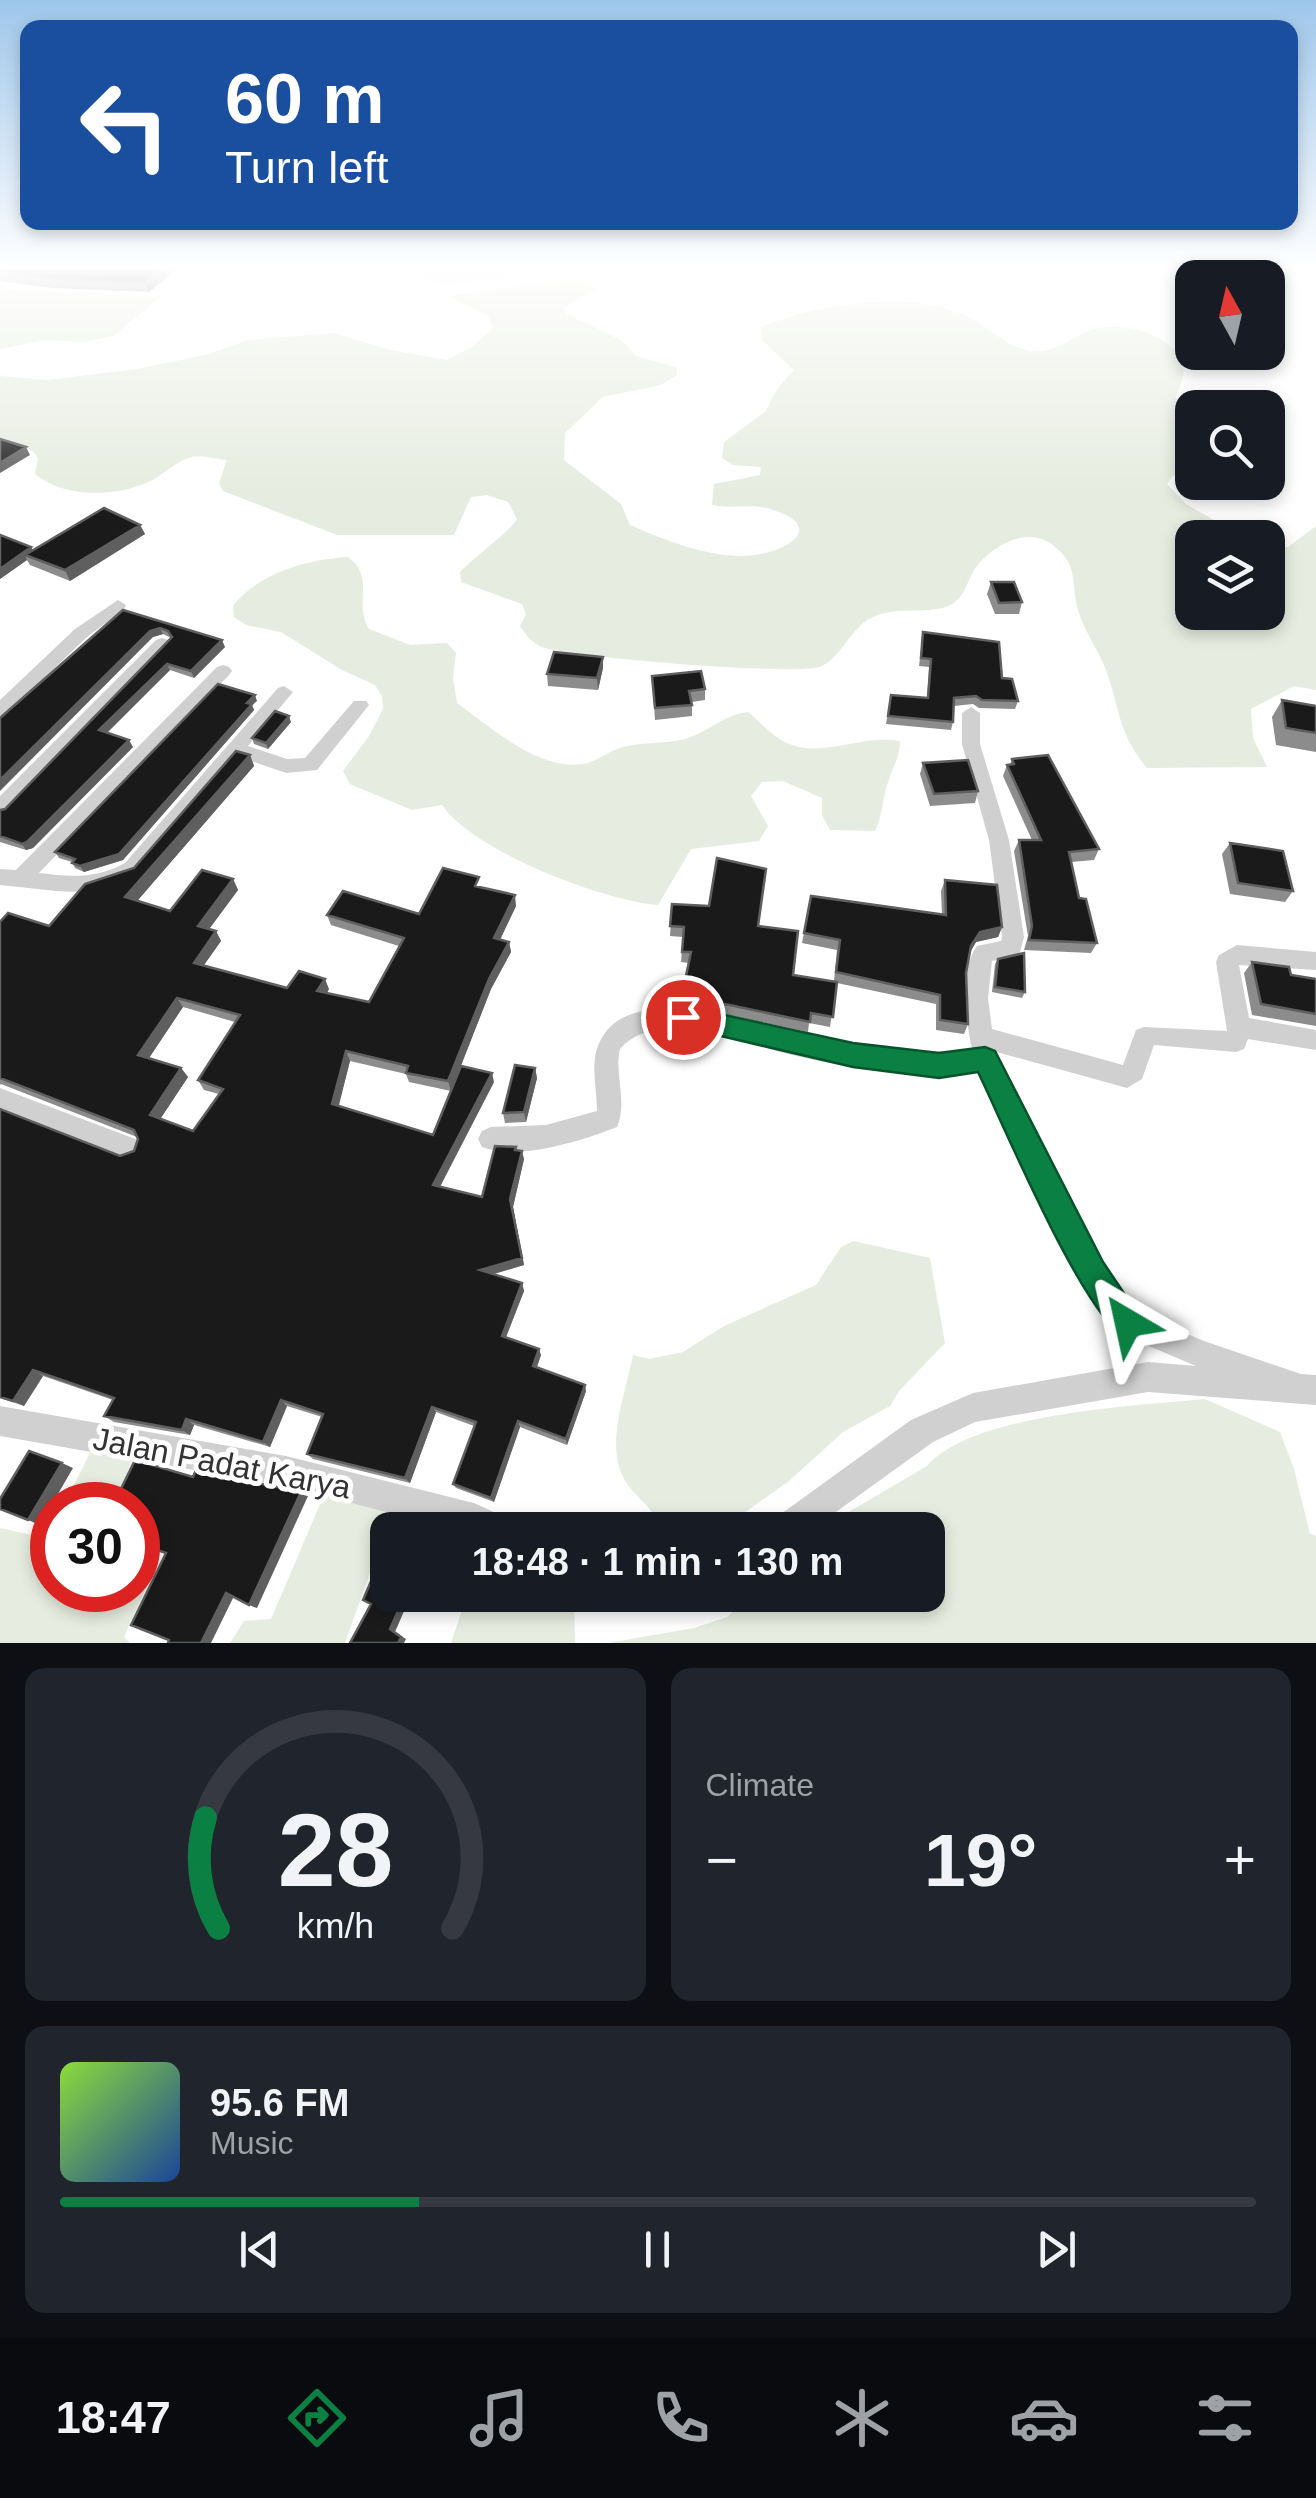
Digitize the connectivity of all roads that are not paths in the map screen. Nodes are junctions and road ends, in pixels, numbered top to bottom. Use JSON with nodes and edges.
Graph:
{"nodes":[{"id":1,"x":118,"y":605,"type":"dead end"},
{"id":2,"x":162,"y":644,"type":"edge"},
{"id":3,"x":223,"y":671,"type":"dead end"},
{"id":4,"x":284,"y":692,"type":"dead end"},
{"id":5,"x":19,"y":702,"type":"edge"},
{"id":6,"x":360,"y":705,"type":"dead end"},
{"id":7,"x":0,"y":710,"type":"edge"},
{"id":8,"x":971,"y":712,"type":"dead end"},
{"id":9,"x":0,"y":719,"type":"edge"},
{"id":10,"x":234,"y":750,"type":"junction"},
{"id":11,"x":0,"y":808,"type":"edge"},
{"id":12,"x":0,"y":876,"type":"edge"},
{"id":13,"x":22,"y":877,"type":"junction"},
{"id":14,"x":1316,"y":961,"type":"edge"},
{"id":15,"x":1239,"y":1028,"type":"junction"},
{"id":16,"x":1316,"y":1040,"type":"edge"},
{"id":17,"x":983,"y":1048,"type":"junction"},
{"id":18,"x":0,"y":1099,"type":"edge"},
{"id":19,"x":491,"y":1139,"type":"dead end"},
{"id":20,"x":129,"y":1149,"type":"edge"},
{"id":21,"x":1308,"y":1389,"type":"edge"},
{"id":22,"x":0,"y":1420,"type":"edge"},
{"id":23,"x":447,"y":1512,"type":"edge"},
{"id":24,"x":810,"y":1512,"type":"edge"}],
"edges":[{"from":1,"to":7,"type":"street"},
{"from":2,"to":11,"type":"street"},
{"from":3,"to":13,"type":"street"},
{"from":4,"to":10,"type":"street"},
{"from":5,"to":9,"type":"street"},
{"from":6,"to":10,"type":"street"},
{"from":8,"to":17,"type":"street"},
{"from":10,"to":13,"type":"street"},
{"from":12,"to":13,"type":"street"},
{"from":14,"to":15,"type":"street"},
{"from":15,"to":16,"type":"street"},
{"from":15,"to":17,"type":"street"},
{"from":17,"to":19,"type":"street"},
{"from":17,"to":21,"type":"street"},
{"from":18,"to":20,"type":"street"},
{"from":21,"to":24,"type":"street"},
{"from":22,"to":23,"type":"street","name":"Jalan Padat Karya"}]}
